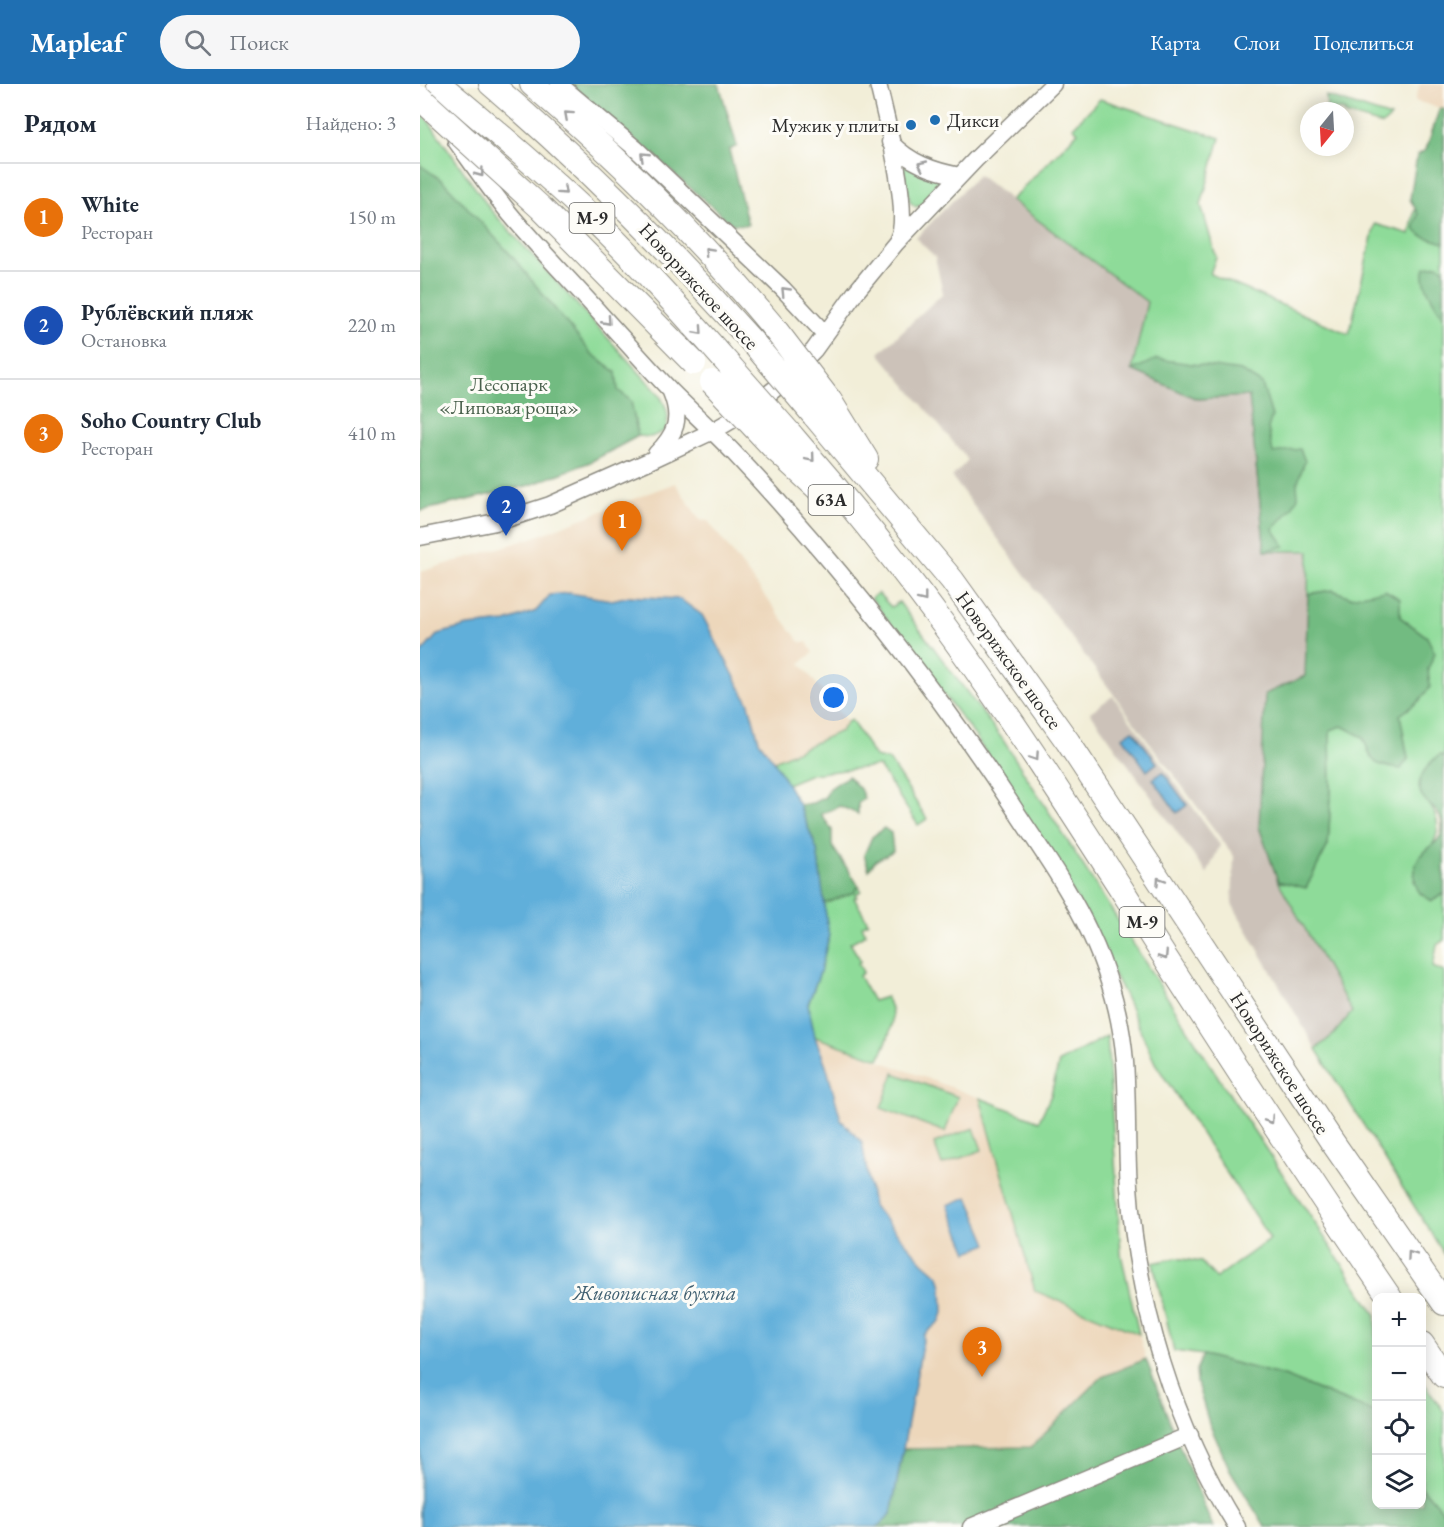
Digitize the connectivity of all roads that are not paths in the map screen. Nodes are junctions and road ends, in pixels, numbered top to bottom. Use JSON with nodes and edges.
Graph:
{"nodes":[{"id":1,"x":439,"y":84,"type":"edge"},
{"id":2,"x":491,"y":84,"type":"edge"},
{"id":3,"x":532,"y":84,"type":"edge"},
{"id":4,"x":559,"y":84,"type":"edge"},
{"id":5,"x":878,"y":84,"type":"edge"},
{"id":6,"x":1053,"y":84,"type":"edge"},
{"id":7,"x":420,"y":92,"type":"edge"},
{"id":8,"x":420,"y":98,"type":"edge"},
{"id":9,"x":890,"y":142,"type":"junction"},
{"id":10,"x":960,"y":176,"type":"junction"},
{"id":11,"x":900,"y":198,"type":"junction"},
{"id":12,"x":923,"y":214,"type":"junction"},
{"id":13,"x":896,"y":243,"type":"junction"},
{"id":14,"x":825,"y":334,"type":"junction"},
{"id":15,"x":721,"y":374,"type":"junction"},
{"id":16,"x":671,"y":391,"type":"junction"},
{"id":17,"x":822,"y":408,"type":"junction"},
{"id":18,"x":713,"y":431,"type":"junction"},
{"id":19,"x":783,"y":442,"type":"junction"},
{"id":20,"x":649,"y":461,"type":"junction"},
{"id":21,"x":910,"y":530,"type":"junction"},
{"id":22,"x":420,"y":537,"type":"edge"},
{"id":23,"x":887,"y":551,"type":"junction"},
{"id":24,"x":1387,"y":1293,"type":"edge"},
{"id":25,"x":1444,"y":1303,"type":"edge"},
{"id":26,"x":1424,"y":1347,"type":"edge"},
{"id":27,"x":1444,"y":1376,"type":"edge"},
{"id":28,"x":1190,"y":1435,"type":"junction"},
{"id":29,"x":971,"y":1527,"type":"edge"},
{"id":30,"x":1238,"y":1527,"type":"edge"}],
"edges":[{"from":1,"to":15,"type":"highway","name":"Новорижское шоссе","number":"М-9","one_way":true},
{"from":2,"to":17,"type":"highway","name":"Новорижское шоссе","number":"М-9","bridge":true},
{"from":17,"to":3,"type":"highway","one_way":true,"bridge":true},
{"from":14,"to":4,"type":"street","one_way":true},
{"from":5,"to":9,"type":"street"},
{"from":6,"to":10,"type":"street"},
{"from":7,"to":16,"type":"street","one_way":true},
{"from":8,"to":15,"type":"highway","bridge":true},
{"from":10,"to":9,"type":"street","one_way":true},
{"from":9,"to":11,"type":"street"},
{"from":10,"to":12,"type":"street"},
{"from":11,"to":12,"type":"street"},
{"from":11,"to":13,"type":"street"},
{"from":12,"to":13,"type":"street"},
{"from":13,"to":14,"type":"street"},
{"from":14,"to":18,"type":"street"},
{"from":15,"to":19,"type":"highway","name":"Новорижское шоссе","number":"М-9","bridge":true},
{"from":16,"to":18,"type":"street"},
{"from":16,"to":20,"type":"street"},
{"from":17,"to":21,"type":"highway"},
{"from":17,"to":21,"type":"highway","name":"Новорижское шоссе","number":"М-9"},
{"from":18,"to":20,"type":"street"},
{"from":18,"to":28,"type":"street"},
{"from":19,"to":23,"type":"highway","number":"63A"},
{"from":19,"to":23,"type":"highway","name":"Новорижское шоссе","number":"М-9","one_way":true},
{"from":20,"to":22,"type":"street"},
{"from":25,"to":21,"type":"highway","name":"Новорижское шоссе","number":"М-9","one_way":true},
{"from":23,"to":24,"type":"highway","name":"Новорижское шоссе","number":"М-9","one_way":true},
{"from":26,"to":27,"type":"highway"},
{"from":28,"to":29,"type":"street"},
{"from":28,"to":30,"type":"street"}]}
